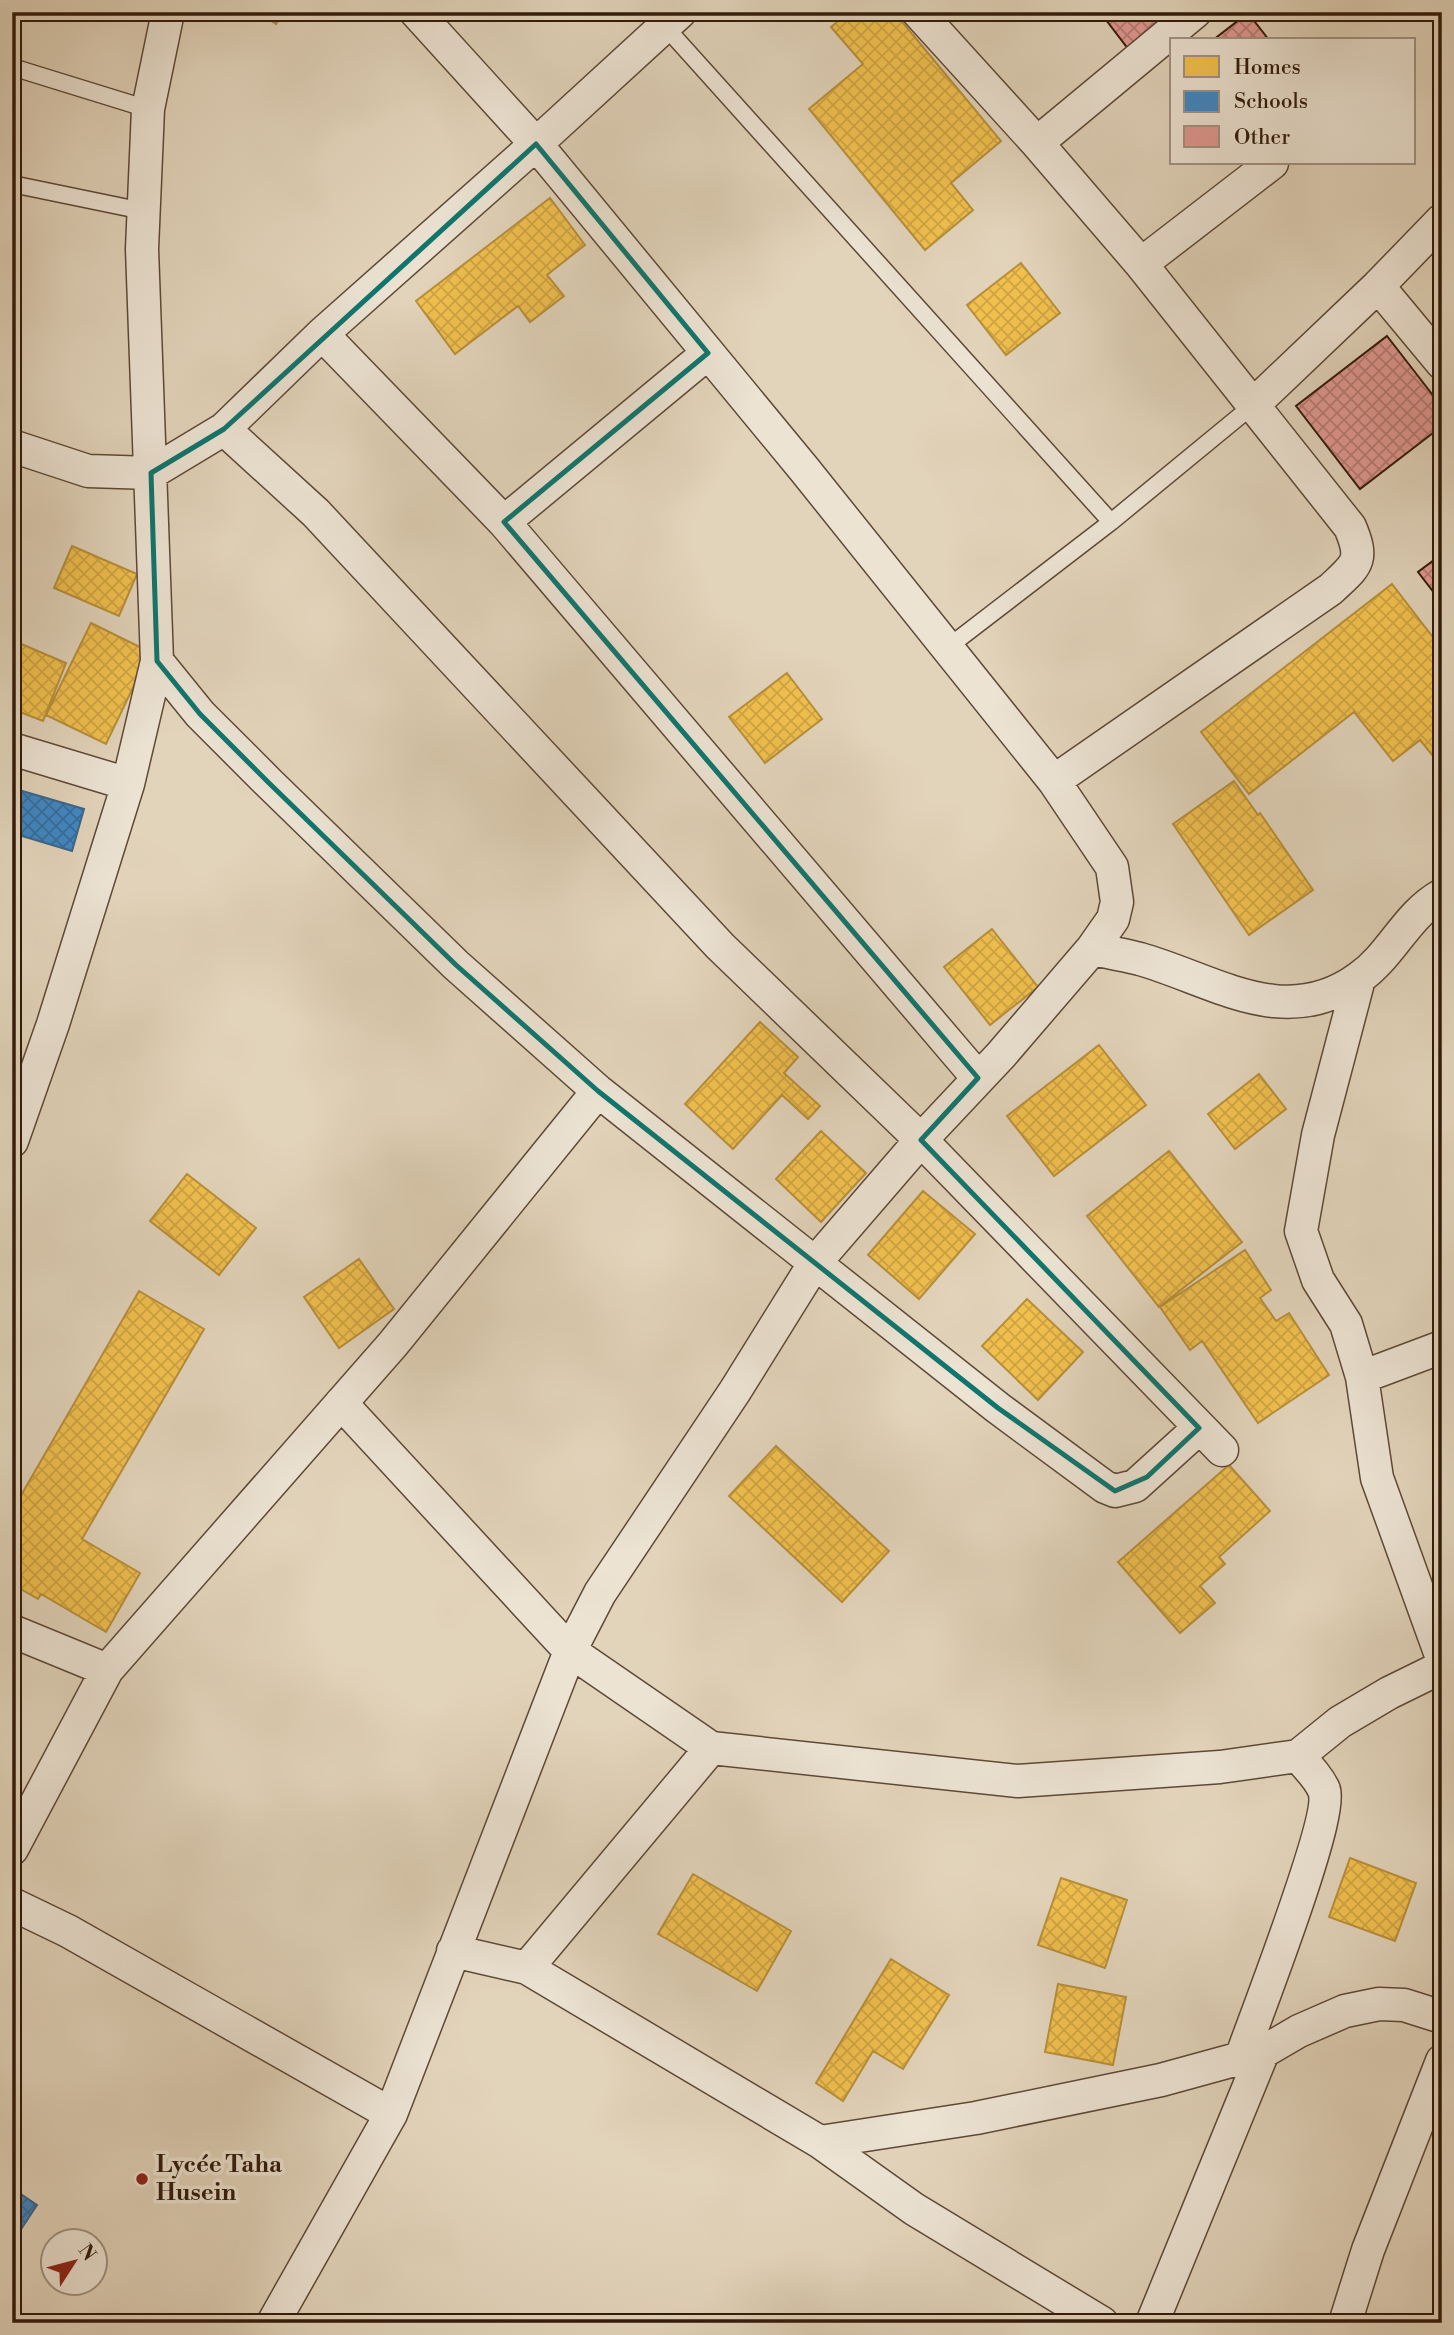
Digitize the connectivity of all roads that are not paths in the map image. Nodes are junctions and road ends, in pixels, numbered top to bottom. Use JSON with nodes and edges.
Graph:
{"nodes":[{"id":1,"x":167,"y":12,"type":"edge"},
{"id":2,"x":416,"y":12,"type":"edge"},
{"id":3,"x":919,"y":12,"type":"edge"},
{"id":4,"x":1195,"y":12,"type":"edge"},
{"id":5,"x":666,"y":17,"type":"edge"},
{"id":6,"x":12,"y":67,"type":"edge"},
{"id":7,"x":148,"y":109,"type":"junction"},
{"id":8,"x":1037,"y":143,"type":"junction"},
{"id":9,"x":536,"y":144,"type":"junction"},
{"id":10,"x":1271,"y":164,"type":"edge"},
{"id":11,"x":12,"y":184,"type":"edge"},
{"id":12,"x":143,"y":211,"type":"junction"},
{"id":13,"x":1442,"y":220,"type":"edge"},
{"id":14,"x":1141,"y":264,"type":"junction"},
{"id":15,"x":1378,"y":285,"type":"junction"},
{"id":16,"x":322,"y":334,"type":"junction"},
{"id":17,"x":708,"y":353,"type":"junction"},
{"id":18,"x":1442,"y":363,"type":"edge"},
{"id":19,"x":1252,"y":406,"type":"junction"},
{"id":20,"x":224,"y":429,"type":"junction"},
{"id":21,"x":12,"y":446,"type":"edge"},
{"id":22,"x":151,"y":473,"type":"junction"},
{"id":23,"x":504,"y":522,"type":"junction"},
{"id":24,"x":1111,"y":522,"type":"junction"},
{"id":25,"x":947,"y":648,"type":"junction"},
{"id":26,"x":158,"y":661,"type":"junction"},
{"id":27,"x":12,"y":749,"type":"edge"},
{"id":28,"x":1054,"y":781,"type":"junction"},
{"id":29,"x":128,"y":784,"type":"junction"},
{"id":30,"x":1442,"y":895,"type":"edge"},
{"id":31,"x":1092,"y":949,"type":"junction"},
{"id":32,"x":1359,"y":979,"type":"junction"},
{"id":33,"x":978,"y":1078,"type":"junction"},
{"id":34,"x":598,"y":1091,"type":"junction"},
{"id":35,"x":921,"y":1140,"type":"junction"},
{"id":36,"x":12,"y":1141,"type":"edge"},
{"id":37,"x":814,"y":1264,"type":"junction"},
{"id":38,"x":1442,"y":1347,"type":"edge"},
{"id":39,"x":1362,"y":1377,"type":"junction"},
{"id":40,"x":341,"y":1404,"type":"junction"},
{"id":41,"x":1199,"y":1428,"type":"junction"},
{"id":42,"x":1222,"y":1450,"type":"dead end"},
{"id":43,"x":12,"y":1631,"type":"edge"},
{"id":44,"x":570,"y":1650,"type":"junction"},
{"id":45,"x":1442,"y":1658,"type":"edge"},
{"id":46,"x":1442,"y":1667,"type":"edge"},
{"id":47,"x":107,"y":1670,"type":"junction"},
{"id":48,"x":712,"y":1748,"type":"junction"},
{"id":49,"x":1298,"y":1756,"type":"junction"},
{"id":50,"x":12,"y":1849,"type":"edge"},
{"id":51,"x":12,"y":1904,"type":"edge"},
{"id":52,"x":453,"y":1951,"type":"junction"},
{"id":53,"x":527,"y":1968,"type":"junction"},
{"id":54,"x":1442,"y":2017,"type":"edge"},
{"id":55,"x":1252,"y":2055,"type":"junction"},
{"id":56,"x":1442,"y":2061,"type":"edge"},
{"id":57,"x":391,"y":2114,"type":"junction"},
{"id":58,"x":820,"y":2143,"type":"junction"},
{"id":59,"x":1097,"y":2322,"type":"edge"},
{"id":60,"x":273,"y":2323,"type":"edge"},
{"id":61,"x":1153,"y":2323,"type":"edge"},
{"id":62,"x":1345,"y":2323,"type":"edge"}],
"edges":[{"from":1,"to":7,"type":"street"},
{"from":2,"to":9,"type":"street"},
{"from":3,"to":8,"type":"street"},
{"from":4,"to":8,"type":"street"},
{"from":5,"to":9,"type":"street"},
{"from":5,"to":24,"type":"lane"},
{"from":6,"to":7,"type":"lane"},
{"from":7,"to":12,"type":"street"},
{"from":8,"to":14,"type":"street"},
{"from":9,"to":16,"type":"street"},
{"from":9,"to":17,"type":"street"},
{"from":10,"to":14,"type":"street"},
{"from":11,"to":12,"type":"lane"},
{"from":12,"to":22,"type":"street"},
{"from":13,"to":15,"type":"street"},
{"from":14,"to":19,"type":"street"},
{"from":15,"to":18,"type":"street"},
{"from":15,"to":19,"type":"street"},
{"from":16,"to":20,"type":"street"},
{"from":16,"to":23,"type":"street"},
{"from":17,"to":23,"type":"street"},
{"from":17,"to":25,"type":"street"},
{"from":19,"to":24,"type":"lane"},
{"from":19,"to":28,"type":"street"},
{"from":20,"to":22,"type":"street"},
{"from":20,"to":35,"type":"street"},
{"from":21,"to":22,"type":"street"},
{"from":22,"to":26,"type":"street"},
{"from":23,"to":33,"type":"street"},
{"from":24,"to":25,"type":"lane"},
{"from":25,"to":28,"type":"street"},
{"from":26,"to":29,"type":"street"},
{"from":26,"to":34,"type":"street"},
{"from":27,"to":29,"type":"street"},
{"from":28,"to":31,"type":"street"},
{"from":29,"to":36,"type":"street"},
{"from":30,"to":32,"type":"street"},
{"from":31,"to":32,"type":"street"},
{"from":31,"to":33,"type":"street"},
{"from":32,"to":39,"type":"street"},
{"from":33,"to":35,"type":"street"},
{"from":34,"to":37,"type":"street"},
{"from":34,"to":40,"type":"street"},
{"from":35,"to":37,"type":"street"},
{"from":35,"to":41,"type":"street"},
{"from":37,"to":41,"type":"street"},
{"from":37,"to":44,"type":"street"},
{"from":38,"to":39,"type":"street"},
{"from":39,"to":45,"type":"street"},
{"from":40,"to":44,"type":"street"},
{"from":40,"to":47,"type":"street"},
{"from":41,"to":42,"type":"street"},
{"from":43,"to":47,"type":"street"},
{"from":44,"to":48,"type":"street"},
{"from":44,"to":52,"type":"street"},
{"from":46,"to":49,"type":"street"},
{"from":47,"to":50,"type":"street"},
{"from":48,"to":49,"type":"street"},
{"from":48,"to":53,"type":"street"},
{"from":49,"to":55,"type":"street"},
{"from":51,"to":57,"type":"street"},
{"from":52,"to":53,"type":"street"},
{"from":52,"to":57,"type":"street"},
{"from":53,"to":58,"type":"street"},
{"from":54,"to":55,"type":"street"},
{"from":55,"to":58,"type":"street"},
{"from":55,"to":61,"type":"street"},
{"from":56,"to":62,"type":"street"},
{"from":57,"to":60,"type":"street"},
{"from":58,"to":59,"type":"street"}]}
